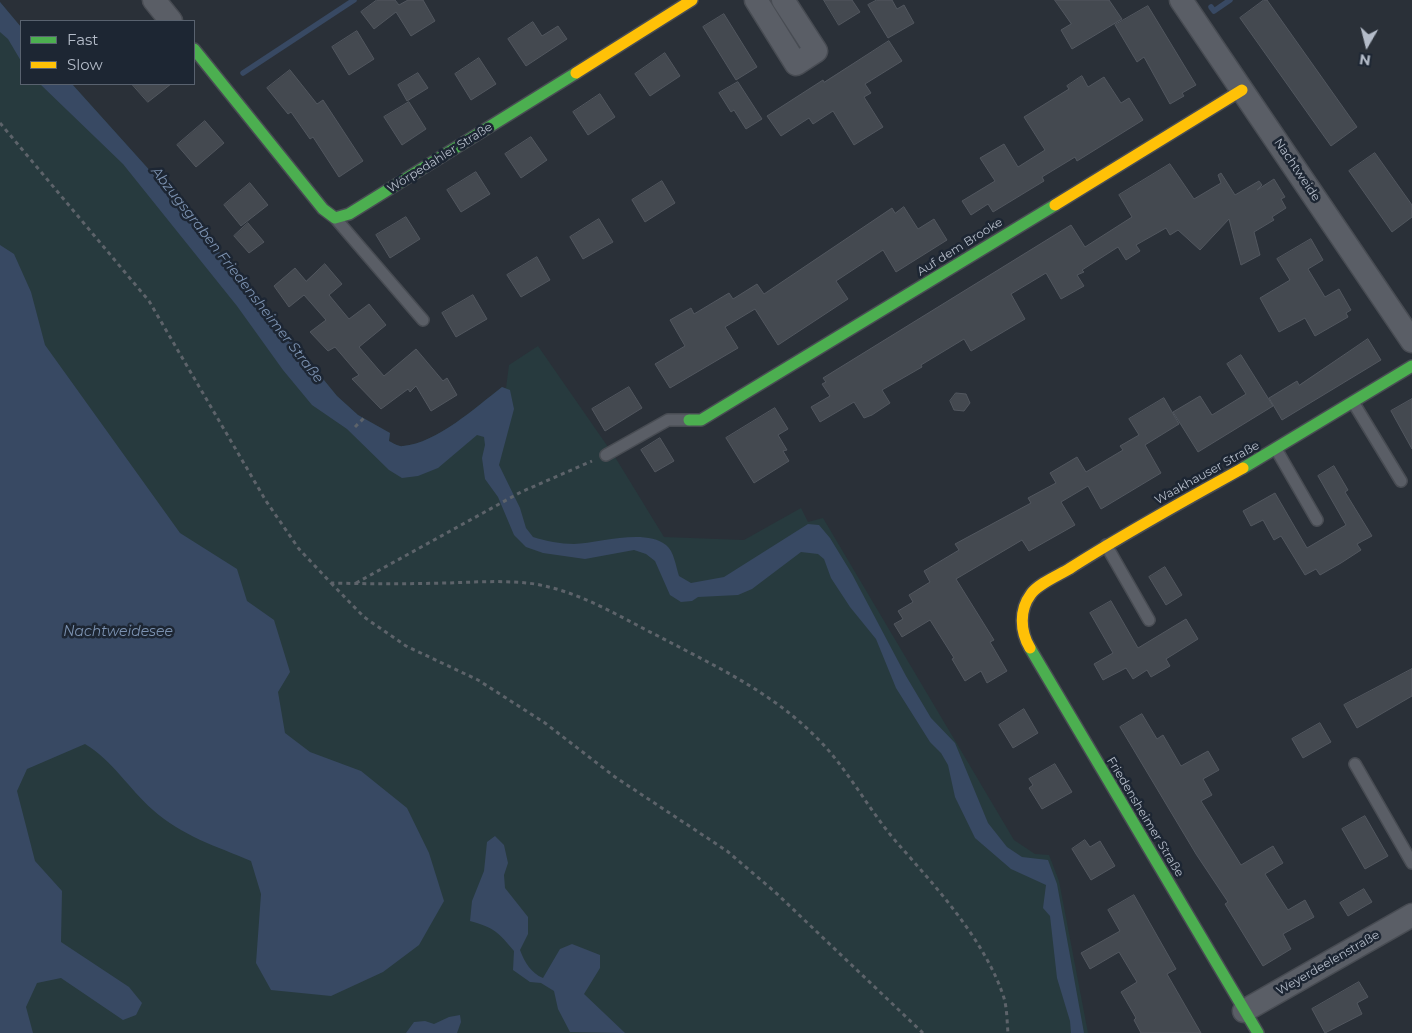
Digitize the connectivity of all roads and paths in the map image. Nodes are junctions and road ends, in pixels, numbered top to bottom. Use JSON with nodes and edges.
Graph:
{"nodes":[{"id":1,"x":154,"y":0,"type":"edge"},
{"id":2,"x":692,"y":0,"type":"edge"},
{"id":3,"x":756,"y":0,"type":"edge"},
{"id":4,"x":784,"y":0,"type":"edge"},
{"id":5,"x":1181,"y":0,"type":"edge"},
{"id":6,"x":170,"y":20,"type":"edge"},
{"id":7,"x":195,"y":50,"type":"edge"},
{"id":8,"x":1242,"y":90,"type":"junction"},
{"id":9,"x":0,"y":123,"type":"edge"},
{"id":10,"x":335,"y":218,"type":"junction"},
{"id":11,"x":423,"y":320,"type":"dead end"},
{"id":12,"x":1412,"y":341,"type":"edge"},
{"id":13,"x":1412,"y":366,"type":"edge"},
{"id":14,"x":1353,"y":402,"type":"junction"},
{"id":15,"x":365,"y":417,"type":"dead end"},
{"id":16,"x":689,"y":420,"type":"joint"},
{"id":17,"x":355,"y":427,"type":"dead end"},
{"id":18,"x":1276,"y":449,"type":"junction"},
{"id":19,"x":606,"y":455,"type":"joint"},
{"id":20,"x":1401,"y":482,"type":"dead end"},
{"id":21,"x":1317,"y":520,"type":"dead end"},
{"id":22,"x":1106,"y":545,"type":"junction"},
{"id":23,"x":331,"y":583,"type":"junction"},
{"id":24,"x":356,"y":584,"type":"junction"},
{"id":25,"x":1023,"y":610,"type":"joint"},
{"id":26,"x":1149,"y":620,"type":"dead end"},
{"id":27,"x":1355,"y":764,"type":"dead end"},
{"id":28,"x":1412,"y":863,"type":"edge"},
{"id":29,"x":1412,"y":915,"type":"edge"},
{"id":30,"x":1244,"y":1011,"type":"junction"},
{"id":31,"x":923,"y":1033,"type":"edge"},
{"id":32,"x":1008,"y":1033,"type":"edge"},
{"id":33,"x":1258,"y":1033,"type":"edge"}],
"edges":[{"from":1,"to":6,"type":"street"},
{"from":2,"to":10,"type":"street","name":"Wörpedahler Straße"},
{"from":3,"to":4,"type":"street"},
{"from":5,"to":8,"type":"street","name":"Nachtweide"},
{"from":7,"to":10,"type":"street"},
{"from":8,"to":12,"type":"street","name":"Nachtweide"},
{"from":8,"to":16,"type":"street","name":"Auf dem Brooke"},
{"from":9,"to":23,"type":"path"},
{"from":10,"to":11,"type":"lane"},
{"from":13,"to":14,"type":"street","name":"Waakhauser Straße"},
{"from":14,"to":18,"type":"street","name":"Waakhauser Straße"},
{"from":14,"to":20,"type":"lane"},
{"from":15,"to":17,"type":"path"},
{"from":16,"to":19,"type":"lane"},
{"from":18,"to":21,"type":"lane"},
{"from":18,"to":22,"type":"street","name":"Waakhauser Straße"},
{"from":19,"to":24,"type":"path"},
{"from":22,"to":25,"type":"street","name":"Waakhauser Straße"},
{"from":22,"to":26,"type":"lane"},
{"from":23,"to":24,"type":"path"},
{"from":23,"to":31,"type":"path"},
{"from":24,"to":32,"type":"path"},
{"from":25,"to":30,"type":"street","name":"Friedensheimer Straße"},
{"from":27,"to":28,"type":"lane"},
{"from":29,"to":30,"type":"street","name":"Weyerdeelenstraße"},
{"from":30,"to":33,"type":"street","name":"Friedensheimer Straße"}]}
